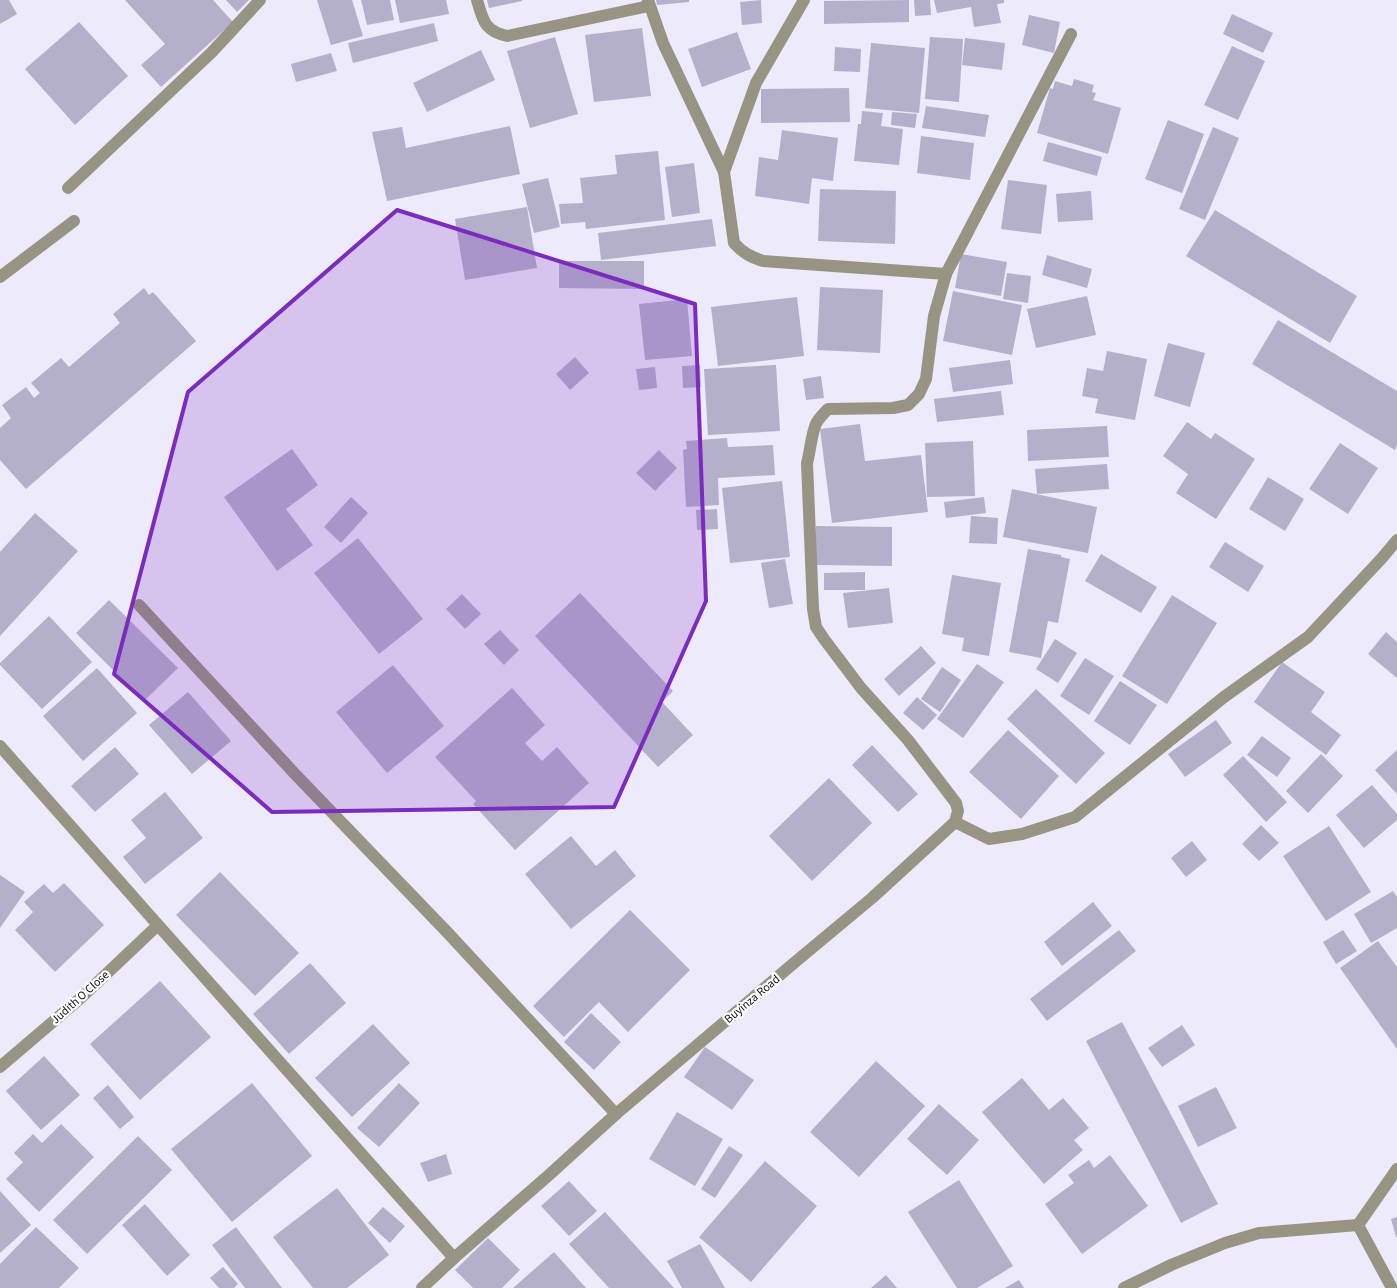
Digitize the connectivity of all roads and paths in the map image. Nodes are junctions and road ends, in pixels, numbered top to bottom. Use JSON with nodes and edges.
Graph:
{"nodes":[{"id":1,"x":260,"y":0,"type":"edge"},
{"id":2,"x":477,"y":0,"type":"edge"},
{"id":3,"x":804,"y":0,"type":"edge"},
{"id":4,"x":649,"y":3,"type":"edge"},
{"id":5,"x":1071,"y":34,"type":"dead end"},
{"id":6,"x":724,"y":172,"type":"junction"},
{"id":7,"x":68,"y":188,"type":"dead end"},
{"id":8,"x":74,"y":221,"type":"dead end"},
{"id":9,"x":946,"y":274,"type":"junction"},
{"id":10,"x":0,"y":276,"type":"edge"},
{"id":11,"x":1397,"y":540,"type":"edge"},
{"id":12,"x":139,"y":605,"type":"dead end"},
{"id":13,"x":0,"y":746,"type":"edge"},
{"id":14,"x":955,"y":822,"type":"junction"},
{"id":15,"x":158,"y":925,"type":"junction"},
{"id":16,"x":0,"y":1067,"type":"edge"},
{"id":17,"x":616,"y":1114,"type":"junction"},
{"id":18,"x":1397,"y":1169,"type":"edge"},
{"id":19,"x":1358,"y":1225,"type":"junction"},
{"id":20,"x":454,"y":1258,"type":"junction"},
{"id":21,"x":422,"y":1288,"type":"edge"},
{"id":22,"x":1124,"y":1288,"type":"edge"},
{"id":23,"x":1392,"y":1288,"type":"edge"}],
"edges":[{"from":1,"to":7,"type":"street"},
{"from":2,"to":4,"type":"street"},
{"from":3,"to":6,"type":"street"},
{"from":4,"to":6,"type":"street"},
{"from":5,"to":9,"type":"street"},
{"from":6,"to":9,"type":"street"},
{"from":8,"to":10,"type":"street"},
{"from":9,"to":14,"type":"street"},
{"from":11,"to":14,"type":"street"},
{"from":12,"to":17,"type":"street"},
{"from":13,"to":15,"type":"street"},
{"from":14,"to":17,"type":"street","name":"Buyinza Road"},
{"from":15,"to":16,"type":"street","name":"Judith O Close"},
{"from":15,"to":20,"type":"street"},
{"from":17,"to":20,"type":"street","name":"Buyinza Road"},
{"from":18,"to":19,"type":"street"},
{"from":19,"to":22,"type":"street"},
{"from":19,"to":23,"type":"street"},
{"from":20,"to":21,"type":"street","name":"Buyinza Road"}]}
